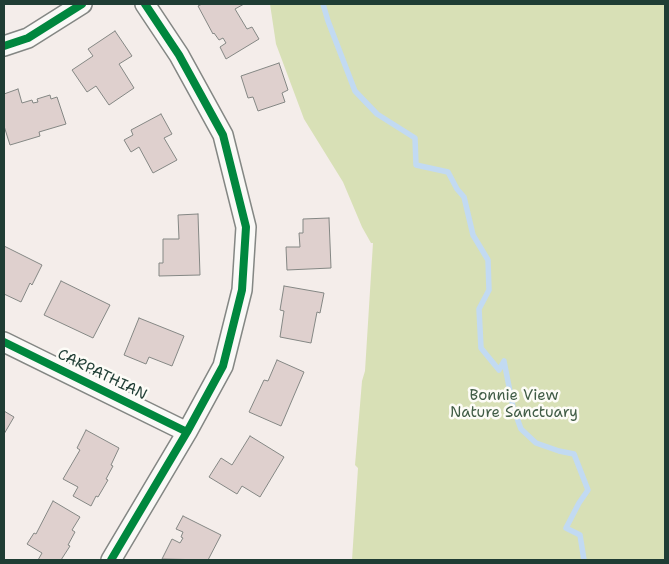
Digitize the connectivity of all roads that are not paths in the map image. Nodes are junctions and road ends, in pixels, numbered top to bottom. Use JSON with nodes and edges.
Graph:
{"nodes":[{"id":1,"x":82,"y":4,"type":"edge"},
{"id":2,"x":145,"y":4,"type":"edge"},
{"id":3,"x":4,"y":46,"type":"edge"},
{"id":4,"x":4,"y":342,"type":"edge"},
{"id":5,"x":187,"y":432,"type":"junction"},
{"id":6,"x":111,"y":560,"type":"edge"}],
"edges":[{"from":1,"to":3,"type":"street"},
{"from":2,"to":5,"type":"street"},
{"from":4,"to":5,"type":"street","name":"CARPATHIAN"},
{"from":5,"to":6,"type":"street"}]}
